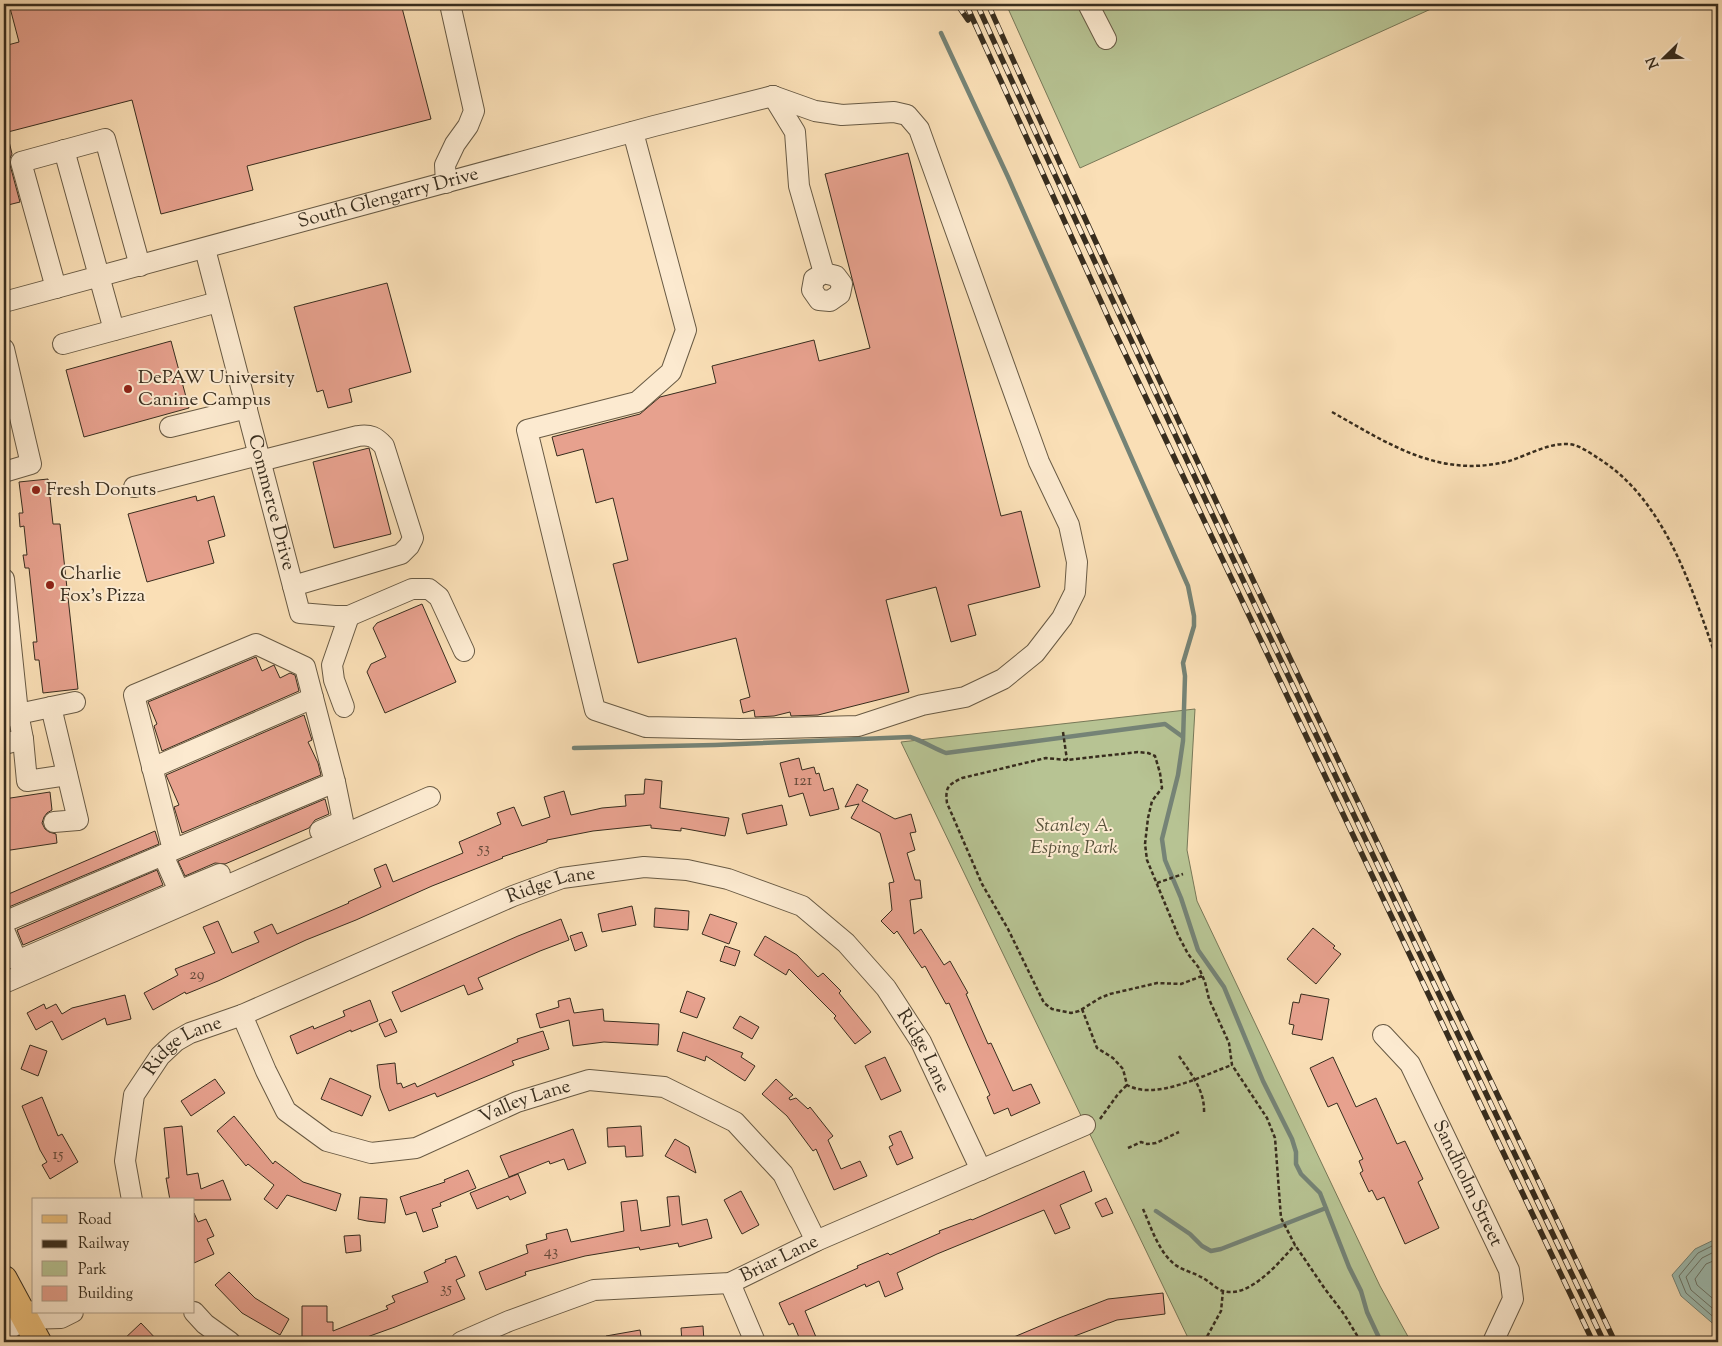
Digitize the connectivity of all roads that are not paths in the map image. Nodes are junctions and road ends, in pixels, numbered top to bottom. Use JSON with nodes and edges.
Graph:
{"nodes":[{"id":1,"x":450,"y":4,"type":"edge"},
{"id":2,"x":1088,"y":4,"type":"edge"},
{"id":3,"x":1106,"y":39,"type":"dead end"},
{"id":4,"x":773,"y":96,"type":"junction"},
{"id":5,"x":633,"y":132,"type":"junction"},
{"id":6,"x":64,"y":150,"type":"junction"},
{"id":7,"x":446,"y":183,"type":"junction"},
{"id":8,"x":205,"y":249,"type":"junction"},
{"id":9,"x":140,"y":266,"type":"junction"},
{"id":10,"x":824,"y":273,"type":"dead end"},
{"id":11,"x":99,"y":276,"type":"junction"},
{"id":12,"x":56,"y":288,"type":"junction"},
{"id":13,"x":4,"y":302,"type":"edge"},
{"id":14,"x":218,"y":302,"type":"junction"},
{"id":15,"x":114,"y":330,"type":"junction"},
{"id":16,"x":63,"y":344,"type":"dead end"},
{"id":17,"x":4,"y":351,"type":"edge"},
{"id":18,"x":247,"y":408,"type":"junction"},
{"id":19,"x":170,"y":427,"type":"dead end"},
{"id":20,"x":259,"y":458,"type":"junction"},
{"id":21,"x":4,"y":470,"type":"edge"},
{"id":22,"x":134,"y":487,"type":"dead end"},
{"id":23,"x":4,"y":579,"type":"edge"},
{"id":24,"x":293,"y":586,"type":"junction"},
{"id":25,"x":349,"y":616,"type":"junction"},
{"id":26,"x":464,"y":651,"type":"dead end"},
{"id":27,"x":314,"y":698,"type":"junction"},
{"id":28,"x":75,"y":702,"type":"dead end"},
{"id":29,"x":51,"y":707,"type":"junction"},
{"id":30,"x":344,"y":707,"type":"dead end"},
{"id":31,"x":11,"y":715,"type":"edge"},
{"id":32,"x":13,"y":741,"type":"edge"},
{"id":33,"x":152,"y":768,"type":"junction"},
{"id":34,"x":67,"y":775,"type":"junction"},
{"id":35,"x":335,"y":782,"type":"junction"},
{"id":36,"x":430,"y":797,"type":"dead end"},
{"id":37,"x":54,"y":822,"type":"dead end"},
{"id":38,"x":168,"y":852,"type":"junction"},
{"id":39,"x":179,"y":891,"type":"junction"},
{"id":40,"x":4,"y":922,"type":"edge"},
{"id":41,"x":4,"y":930,"type":"edge"},
{"id":42,"x":4,"y":983,"type":"edge"},
{"id":43,"x":242,"y":1015,"type":"junction"},
{"id":44,"x":1383,"y":1035,"type":"dead end"},
{"id":45,"x":1092,"y":1122,"type":"road end"},
{"id":46,"x":980,"y":1170,"type":"junction"},
{"id":47,"x":132,"y":1198,"type":"edge"},
{"id":48,"x":816,"y":1241,"type":"junction"},
{"id":49,"x":4,"y":1279,"type":"edge"},
{"id":50,"x":730,"y":1283,"type":"junction"},
{"id":51,"x":195,"y":1313,"type":"edge"},
{"id":52,"x":69,"y":1314,"type":"edge"},
{"id":53,"x":21,"y":1321,"type":"edge"},
{"id":54,"x":38,"y":1342,"type":"edge"},
{"id":55,"x":230,"y":1342,"type":"edge"},
{"id":56,"x":461,"y":1342,"type":"edge"},
{"id":57,"x":755,"y":1342,"type":"edge"},
{"id":58,"x":1492,"y":1342,"type":"edge"}],
"edges":[{"from":1,"to":7,"type":"street"},
{"from":2,"to":3,"type":"street"},
{"from":4,"to":5,"type":"street","name":"South Glengarry Drive"},
{"from":4,"to":5,"type":"street"},
{"from":4,"to":10,"type":"street"},
{"from":5,"to":7,"type":"street","name":"South Glengarry Drive"},
{"from":6,"to":9,"type":"street"},
{"from":6,"to":11,"type":"street"},
{"from":6,"to":12,"type":"street"},
{"from":7,"to":8,"type":"street","name":"South Glengarry Drive"},
{"from":8,"to":9,"type":"street","name":"South Glengarry Drive"},
{"from":8,"to":14,"type":"street","name":"Commerce Drive"},
{"from":9,"to":11,"type":"street","name":"South Glengarry Drive"},
{"from":11,"to":12,"type":"street","name":"South Glengarry Drive"},
{"from":11,"to":15,"type":"street"},
{"from":12,"to":13,"type":"street","name":"South Glengarry Drive"},
{"from":14,"to":15,"type":"street"},
{"from":14,"to":18,"type":"street","name":"Commerce Drive"},
{"from":15,"to":16,"type":"street"},
{"from":17,"to":21,"type":"street"},
{"from":18,"to":19,"type":"street"},
{"from":18,"to":20,"type":"street","name":"Commerce Drive"},
{"from":20,"to":22,"type":"street"},
{"from":20,"to":24,"type":"street","name":"Commerce Drive"},
{"from":20,"to":24,"type":"street"},
{"from":23,"to":31,"type":"street"},
{"from":24,"to":25,"type":"street","name":"Commerce Drive"},
{"from":25,"to":26,"type":"street"},
{"from":25,"to":30,"type":"street"},
{"from":27,"to":33,"type":"street"},
{"from":27,"to":33,"type":"street"},
{"from":27,"to":35,"type":"street"},
{"from":28,"to":29,"type":"street"},
{"from":29,"to":31,"type":"street"},
{"from":29,"to":34,"type":"street"},
{"from":31,"to":32,"type":"street"},
{"from":32,"to":34,"type":"street"},
{"from":33,"to":38,"type":"street"},
{"from":34,"to":37,"type":"street"},
{"from":35,"to":38,"type":"street"},
{"from":35,"to":39,"type":"street"},
{"from":36,"to":42,"type":"street"},
{"from":38,"to":39,"type":"street"},
{"from":38,"to":40,"type":"street"},
{"from":39,"to":41,"type":"street"},
{"from":43,"to":46,"type":"street","name":"Ridge Lane"},
{"from":43,"to":47,"type":"street","name":"Ridge Lane"},
{"from":43,"to":48,"type":"street","name":"Valley Lane"},
{"from":44,"to":58,"type":"street","name":"Sandholm Street"},
{"from":45,"to":46,"type":"street","name":"Briar Lane"},
{"from":46,"to":48,"type":"street","name":"Briar Lane"},
{"from":48,"to":50,"type":"street","name":"Briar Lane"},
{"from":49,"to":53,"type":"main road"},
{"from":50,"to":56,"type":"street","name":"Briar Lane"},
{"from":50,"to":57,"type":"street"},
{"from":51,"to":55,"type":"street"},
{"from":52,"to":53,"type":"street"},
{"from":53,"to":54,"type":"main road"}]}
